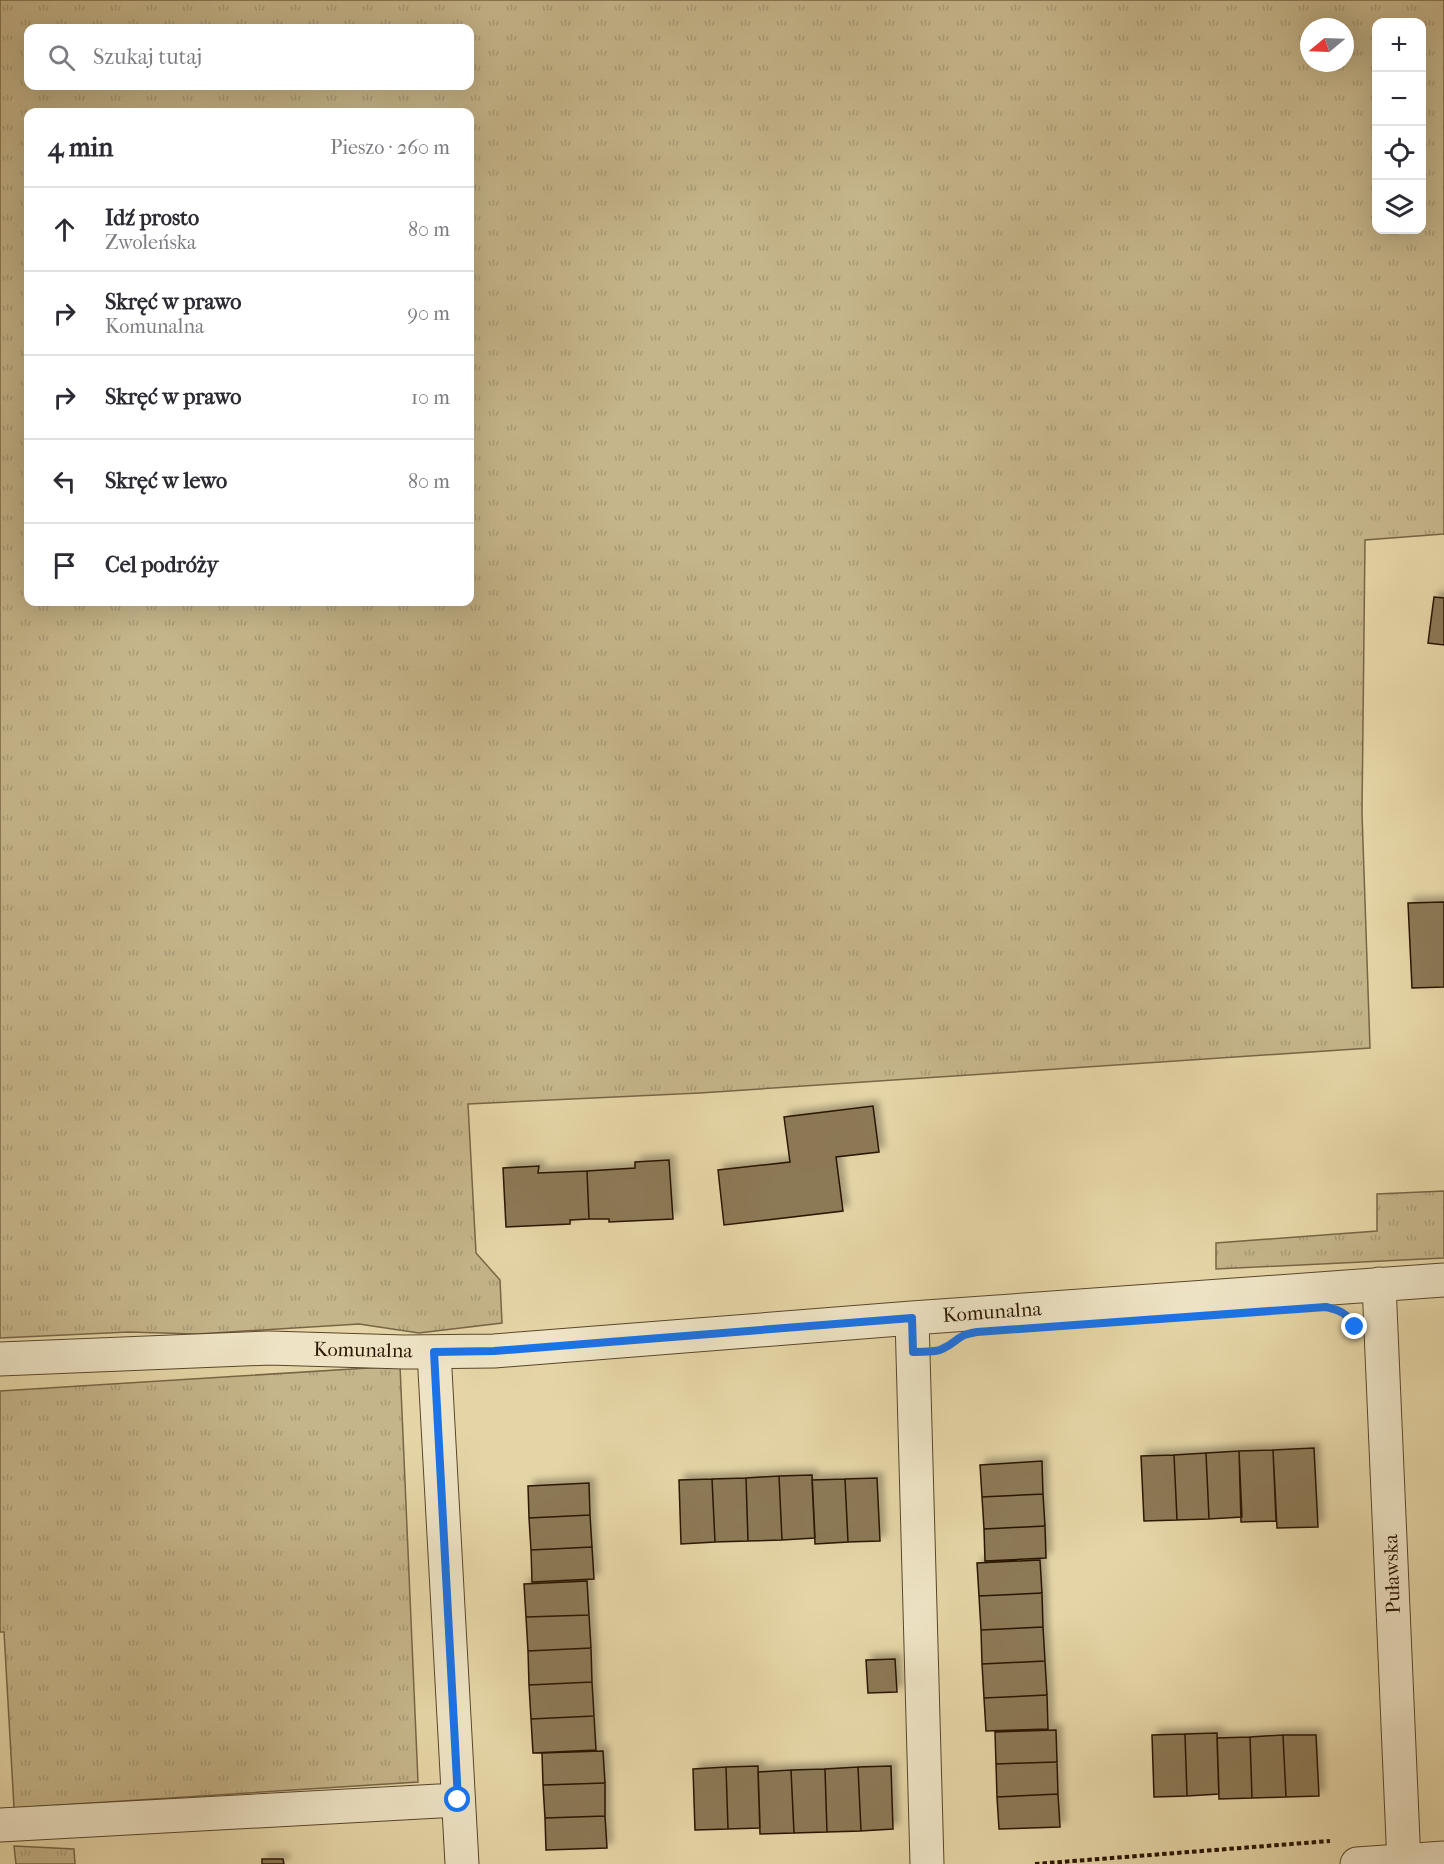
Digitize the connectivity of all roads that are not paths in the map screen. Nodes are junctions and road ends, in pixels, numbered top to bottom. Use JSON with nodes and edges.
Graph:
{"nodes":[{"id":1,"x":1444,"y":1280,"type":"edge"},
{"id":2,"x":1379,"y":1284,"type":"junction"},
{"id":3,"x":912,"y":1318,"type":"junction"},
{"id":4,"x":434,"y":1352,"type":"junction"},
{"id":5,"x":0,"y":1359,"type":"edge"},
{"id":6,"x":458,"y":1800,"type":"junction"},
{"id":7,"x":0,"y":1824,"type":"edge"},
{"id":8,"x":1347,"y":1852,"type":"edge"},
{"id":9,"x":1444,"y":1858,"type":"edge"},
{"id":10,"x":1404,"y":1862,"type":"edge"},
{"id":11,"x":462,"y":1864,"type":"edge"},
{"id":12,"x":927,"y":1864,"type":"edge"}],
"edges":[{"from":1,"to":2,"type":"street","name":"Komunalna"},
{"from":2,"to":3,"type":"street","name":"Komunalna"},
{"from":2,"to":10,"type":"street","name":"Puławska"},
{"from":3,"to":4,"type":"street","name":"Komunalna"},
{"from":3,"to":12,"type":"street"},
{"from":4,"to":5,"type":"street","name":"Komunalna"},
{"from":4,"to":6,"type":"street"},
{"from":6,"to":7,"type":"street"},
{"from":6,"to":11,"type":"street"},
{"from":8,"to":10,"type":"street"},
{"from":9,"to":10,"type":"street"}]}
